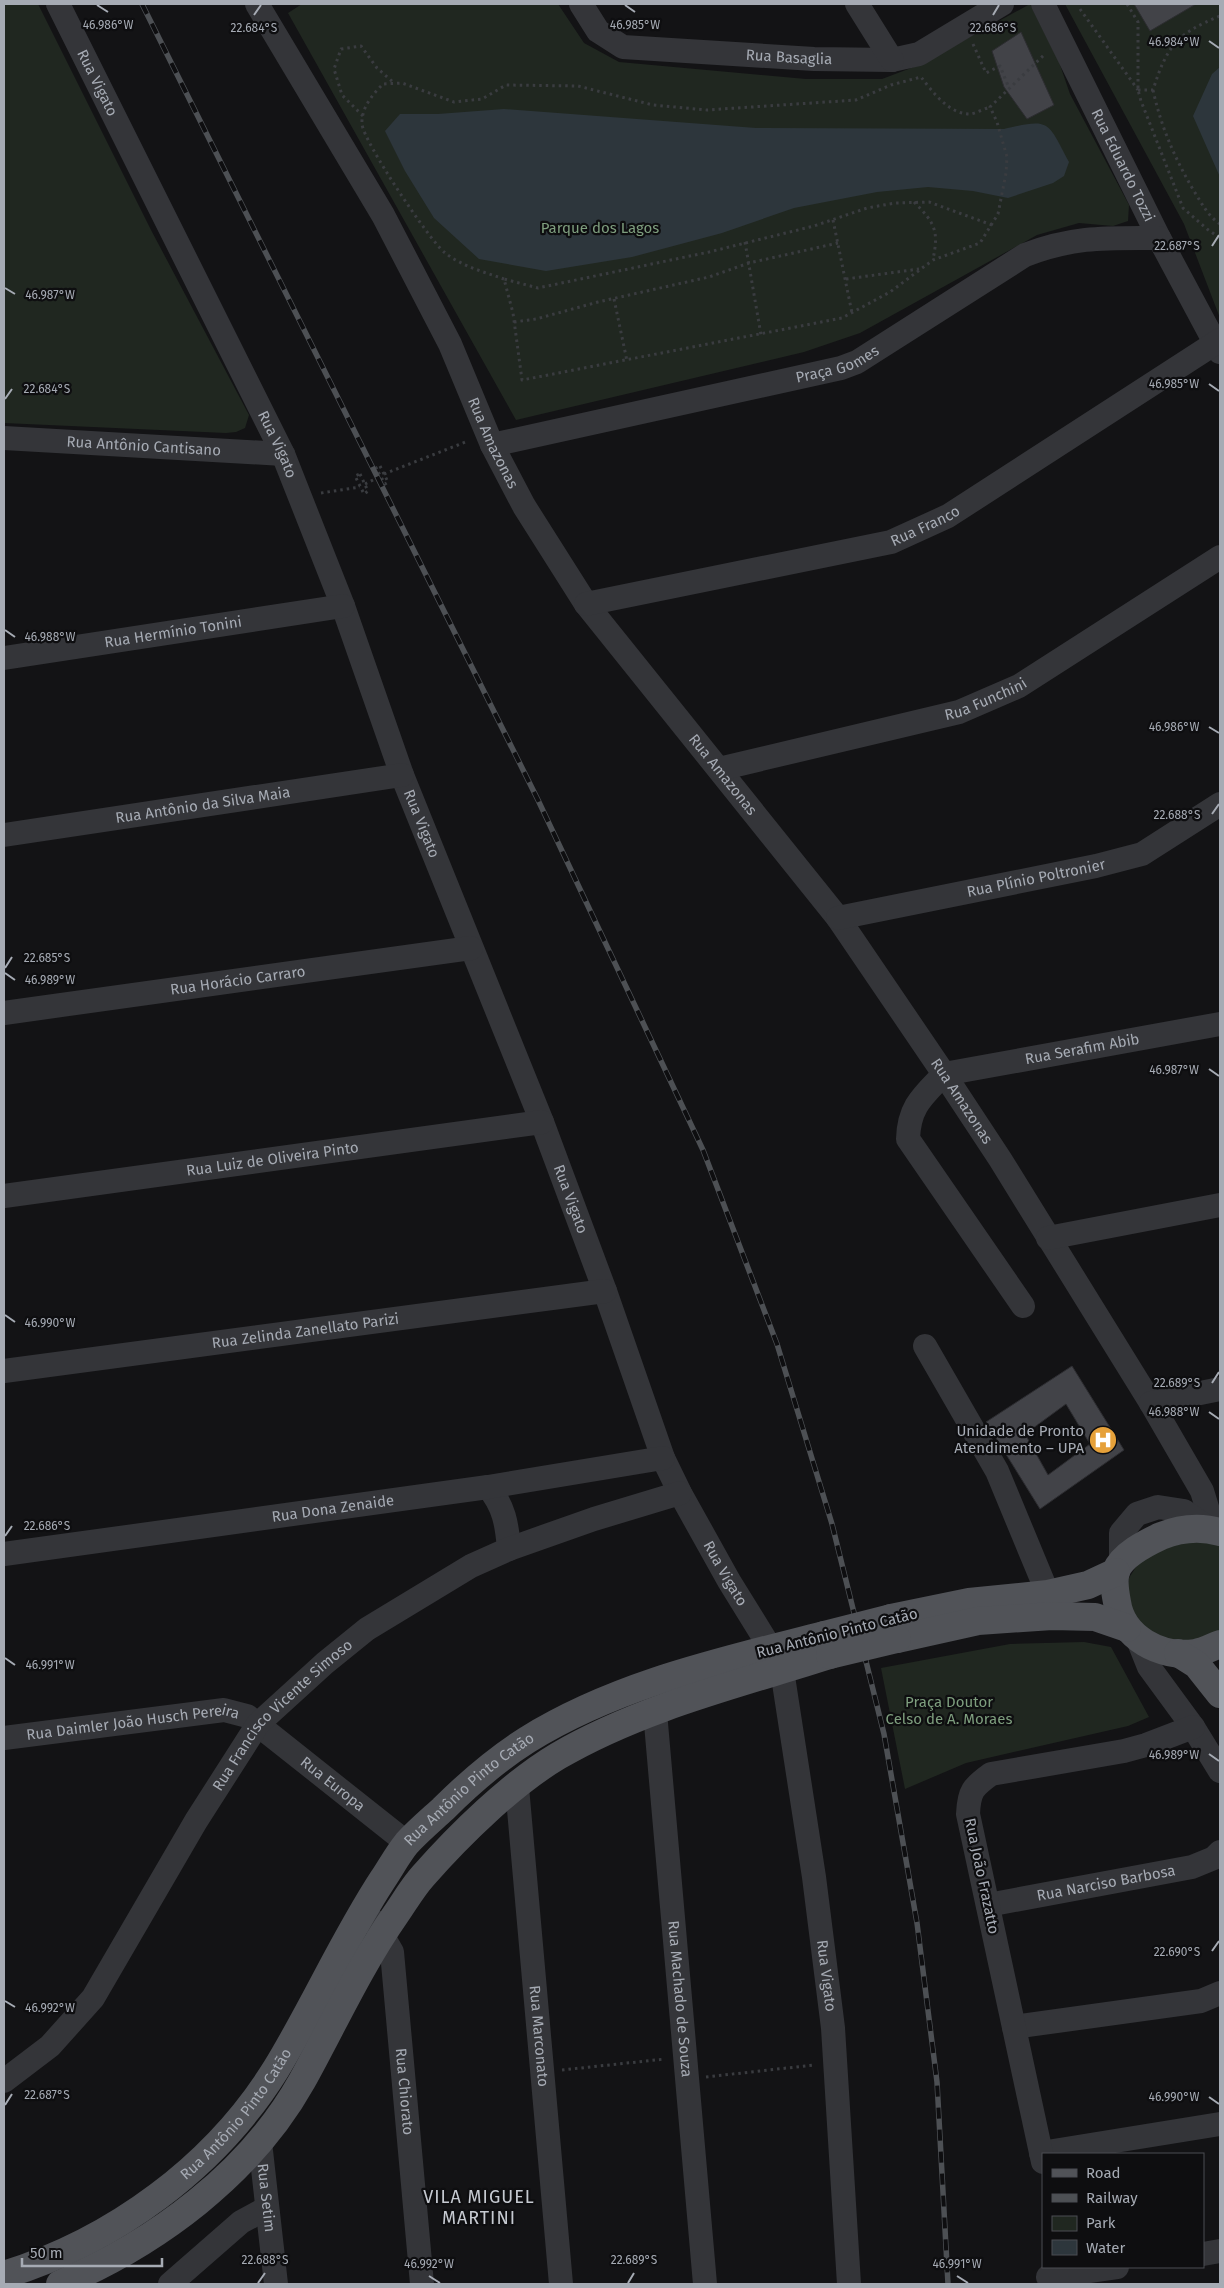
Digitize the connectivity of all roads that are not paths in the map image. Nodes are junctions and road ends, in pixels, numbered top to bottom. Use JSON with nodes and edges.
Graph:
{"nodes":[{"id":1,"x":58,"y":4,"type":"edge"},
{"id":2,"x":581,"y":4,"type":"edge"},
{"id":3,"x":857,"y":4,"type":"edge"},
{"id":4,"x":1002,"y":4,"type":"edge"},
{"id":5,"x":1043,"y":4,"type":"edge"},
{"id":6,"x":266,"y":6,"type":"edge"},
{"id":7,"x":892,"y":60,"type":"junction"},
{"id":8,"x":1159,"y":238,"type":"junction"},
{"id":9,"x":1218,"y":345,"type":"edge"},
{"id":10,"x":4,"y":438,"type":"edge"},
{"id":11,"x":490,"y":439,"type":"junction"},
{"id":12,"x":283,"y":454,"type":"junction"},
{"id":13,"x":1220,"y":557,"type":"edge"},
{"id":14,"x":586,"y":604,"type":"junction"},
{"id":15,"x":343,"y":606,"type":"junction"},
{"id":16,"x":4,"y":658,"type":"edge"},
{"id":17,"x":719,"y":769,"type":"junction"},
{"id":18,"x":402,"y":775,"type":"junction"},
{"id":19,"x":1220,"y":804,"type":"edge"},
{"id":20,"x":4,"y":835,"type":"edge"},
{"id":21,"x":838,"y":918,"type":"junction"},
{"id":22,"x":471,"y":948,"type":"junction"},
{"id":23,"x":4,"y":1013,"type":"edge"},
{"id":24,"x":1220,"y":1024,"type":"edge"},
{"id":25,"x":944,"y":1074,"type":"junction"},
{"id":26,"x":542,"y":1122,"type":"junction"},
{"id":27,"x":4,"y":1196,"type":"edge"},
{"id":28,"x":1220,"y":1204,"type":"edge"},
{"id":29,"x":1048,"y":1238,"type":"junction"},
{"id":30,"x":605,"y":1291,"type":"junction"},
{"id":31,"x":1023,"y":1306,"type":"dead end"},
{"id":32,"x":925,"y":1346,"type":"dead end"},
{"id":33,"x":4,"y":1371,"type":"edge"},
{"id":34,"x":1220,"y":1389,"type":"edge"},
{"id":35,"x":1152,"y":1403,"type":"junction"},
{"id":36,"x":663,"y":1458,"type":"junction"},
{"id":37,"x":488,"y":1487,"type":"junction"},
{"id":38,"x":680,"y":1493,"type":"junction"},
{"id":39,"x":1214,"y":1530,"type":"edge"},
{"id":40,"x":509,"y":1549,"type":"junction"},
{"id":41,"x":4,"y":1554,"type":"edge"},
{"id":42,"x":1119,"y":1567,"type":"junction"},
{"id":43,"x":1048,"y":1594,"type":"junction"},
{"id":44,"x":894,"y":1628,"type":"junction"},
{"id":45,"x":1132,"y":1633,"type":"junction"},
{"id":46,"x":1220,"y":1644,"type":"edge"},
{"id":47,"x":1170,"y":1652,"type":"junction"},
{"id":48,"x":777,"y":1659,"type":"junction"},
{"id":49,"x":1163,"y":1687,"type":"junction"},
{"id":50,"x":1220,"y":1694,"type":"edge"},
{"id":51,"x":655,"y":1712,"type":"junction"},
{"id":52,"x":258,"y":1724,"type":"junction"},
{"id":53,"x":1193,"y":1727,"type":"junction"},
{"id":54,"x":4,"y":1738,"type":"edge"},
{"id":55,"x":1220,"y":1771,"type":"edge"},
{"id":56,"x":517,"y":1787,"type":"junction"},
{"id":57,"x":407,"y":1843,"type":"junction"},
{"id":58,"x":1220,"y":1852,"type":"edge"},
{"id":59,"x":988,"y":1905,"type":"junction"},
{"id":60,"x":364,"y":1907,"type":"junction"},
{"id":61,"x":383,"y":1933,"type":"junction"},
{"id":62,"x":1220,"y":1993,"type":"edge"},
{"id":63,"x":1014,"y":2027,"type":"junction"},
{"id":64,"x":4,"y":2081,"type":"edge"},
{"id":65,"x":1220,"y":2124,"type":"edge"},
{"id":66,"x":260,"y":2142,"type":"junction"},
{"id":67,"x":1064,"y":2153,"type":"edge"},
{"id":68,"x":1042,"y":2157,"type":"edge"},
{"id":69,"x":267,"y":2208,"type":"junction"},
{"id":70,"x":1220,"y":2251,"type":"edge"},
{"id":71,"x":1204,"y":2254,"type":"edge"},
{"id":72,"x":1110,"y":2268,"type":"edge"},
{"id":73,"x":4,"y":2275,"type":"edge"},
{"id":74,"x":1048,"y":2276,"type":"edge"},
{"id":75,"x":60,"y":2284,"type":"edge"},
{"id":76,"x":170,"y":2284,"type":"edge"},
{"id":77,"x":276,"y":2284,"type":"edge"},
{"id":78,"x":422,"y":2284,"type":"edge"},
{"id":79,"x":561,"y":2284,"type":"edge"},
{"id":80,"x":706,"y":2284,"type":"edge"},
{"id":81,"x":848,"y":2284,"type":"edge"}],
"edges":[{"from":1,"to":12,"type":"street","name":"Rua Vigato"},
{"from":2,"to":7,"type":"street","name":"Rua Basaglia"},
{"from":3,"to":7,"type":"street"},
{"from":4,"to":7,"type":"street","name":"Rua Basaglia"},
{"from":5,"to":8,"type":"street","name":"Rua Eduardo Tozzi"},
{"from":6,"to":11,"type":"street","name":"Rua Amazonas"},
{"from":8,"to":9,"type":"street","name":"Rua Eduardo Tozzi"},
{"from":8,"to":11,"type":"street","name":"Praça Gomes"},
{"from":9,"to":14,"type":"street","name":"Rua Franco"},
{"from":10,"to":12,"type":"street","name":"Rua Antônio Cantisano"},
{"from":11,"to":14,"type":"street","name":"Rua Amazonas"},
{"from":12,"to":15,"type":"street","name":"Rua Vigato"},
{"from":13,"to":17,"type":"street","name":"Rua Funchini"},
{"from":14,"to":17,"type":"street","name":"Rua Amazonas"},
{"from":15,"to":16,"type":"street","name":"Rua Hermínio Tonini"},
{"from":15,"to":18,"type":"street","name":"Rua Vigato"},
{"from":17,"to":21,"type":"street","name":"Rua Amazonas"},
{"from":18,"to":20,"type":"street","name":"Rua Antônio da Silva Maia"},
{"from":18,"to":22,"type":"street","name":"Rua Vigato"},
{"from":19,"to":21,"type":"street","name":"Rua Plínio Poltronier"},
{"from":21,"to":25,"type":"street","name":"Rua Amazonas"},
{"from":22,"to":23,"type":"street","name":"Rua Horácio Carraro"},
{"from":22,"to":26,"type":"street","name":"Rua Vigato"},
{"from":24,"to":25,"type":"street","name":"Rua Serafim Abib"},
{"from":25,"to":29,"type":"street","name":"Rua Amazonas"},
{"from":25,"to":31,"type":"street"},
{"from":26,"to":27,"type":"street","name":"Rua Luiz de Oliveira Pinto"},
{"from":26,"to":30,"type":"street","name":"Rua Vigato"},
{"from":28,"to":29,"type":"street"},
{"from":29,"to":35,"type":"street","name":"Rua Amazonas"},
{"from":30,"to":33,"type":"street","name":"Rua Zelinda Zanellato Parizi"},
{"from":30,"to":36,"type":"street","name":"Rua Vigato"},
{"from":32,"to":43,"type":"street"},
{"from":34,"to":35,"type":"street"},
{"from":35,"to":39,"type":"street","name":"Rua Amazonas"},
{"from":36,"to":37,"type":"street","name":"Rua Dona Zenaide"},
{"from":36,"to":38,"type":"street","name":"Rua Vigato"},
{"from":37,"to":40,"type":"street"},
{"from":37,"to":41,"type":"street","name":"Rua Dona Zenaide"},
{"from":38,"to":40,"type":"street","name":"Rua Francisco Vicente Simoso"},
{"from":38,"to":48,"type":"street","name":"Rua Vigato"},
{"from":39,"to":42,"type":"main road","name":"Rua Antônio Pinto Catão"},
{"from":40,"to":52,"type":"street","name":"Rua Francisco Vicente Simoso"},
{"from":42,"to":43,"type":"main road","name":"Rua Antônio Pinto Catão"},
{"from":42,"to":45,"type":"main road"},
{"from":43,"to":44,"type":"main road","name":"Rua Antônio Pinto Catão"},
{"from":44,"to":45,"type":"main road","name":"Rua Antônio Pinto Catão"},
{"from":44,"to":48,"type":"main road","name":"Rua Antônio Pinto Catão","bridge":true},
{"from":45,"to":47,"type":"main road","name":"Rua Antônio Pinto Catão"},
{"from":45,"to":49,"type":"street"},
{"from":46,"to":47,"type":"main road"},
{"from":47,"to":49,"type":"street"},
{"from":47,"to":50,"type":"main road","name":"Rua Antônio Pinto Catão"},
{"from":48,"to":51,"type":"main road","name":"Rua Antônio Pinto Catão"},
{"from":48,"to":57,"type":"main road","name":"Rua Antônio Pinto Catão"},
{"from":48,"to":81,"type":"street","name":"Rua Vigato"},
{"from":49,"to":53,"type":"street"},
{"from":51,"to":56,"type":"main road","name":"Rua Antônio Pinto Catão"},
{"from":51,"to":80,"type":"street","name":"Rua Machado de Souza"},
{"from":52,"to":54,"type":"street","name":"Rua Daimler João Husch Pereira"},
{"from":52,"to":57,"type":"street","name":"Rua Europa"},
{"from":52,"to":64,"type":"street","name":"Rua Francisco Vicente Simoso"},
{"from":53,"to":55,"type":"street"},
{"from":53,"to":59,"type":"street","name":"Rua João Frazatto"},
{"from":56,"to":61,"type":"main road","name":"Rua Antônio Pinto Catão"},
{"from":56,"to":79,"type":"street","name":"Rua Marconato"},
{"from":57,"to":60,"type":"main road","name":"Rua Antônio Pinto Catão"},
{"from":58,"to":59,"type":"street","name":"Rua Narciso Barbosa"},
{"from":59,"to":63,"type":"street","name":"Rua João Frazatto"},
{"from":60,"to":61,"type":"street","name":"Rua Chiorato"},
{"from":60,"to":73,"type":"main road","name":"Rua Antônio Pinto Catão"},
{"from":61,"to":66,"type":"main road","name":"Rua Antônio Pinto Catão"},
{"from":61,"to":78,"type":"street","name":"Rua Chiorato"},
{"from":62,"to":63,"type":"street"},
{"from":63,"to":68,"type":"street","name":"Rua João Frazatto"},
{"from":65,"to":67,"type":"street"},
{"from":66,"to":69,"type":"street","name":"Rua Setim"},
{"from":66,"to":75,"type":"main road","name":"Rua Antônio Pinto Catão"},
{"from":69,"to":76,"type":"street"},
{"from":69,"to":77,"type":"street","name":"Rua Setim"},
{"from":70,"to":71,"type":"street"},
{"from":72,"to":74,"type":"street"}]}
